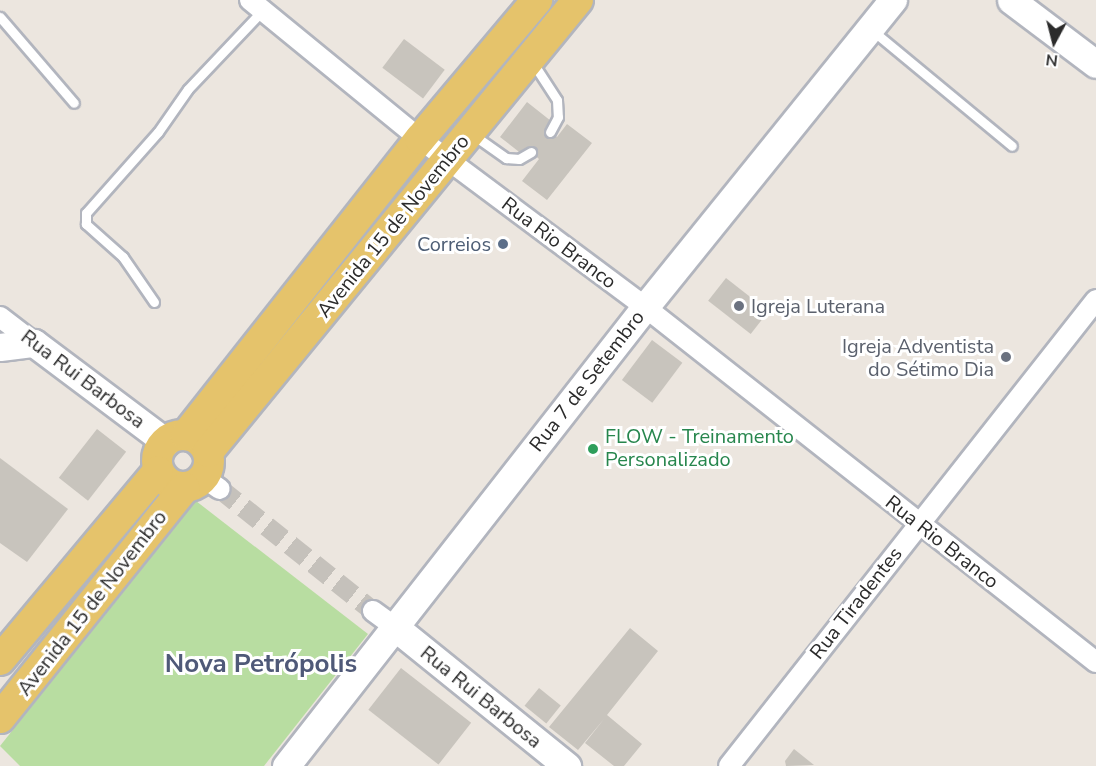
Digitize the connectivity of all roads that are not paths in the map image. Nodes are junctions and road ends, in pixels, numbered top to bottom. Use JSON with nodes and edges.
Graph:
{"nodes":[{"id":1,"x":578,"y":0,"type":"edge"},
{"id":2,"x":893,"y":0,"type":"edge"},
{"id":3,"x":1011,"y":0,"type":"edge"},
{"id":4,"x":529,"y":2,"type":"edge"},
{"id":5,"x":256,"y":5,"type":"edge"},
{"id":6,"x":0,"y":17,"type":"edge"},
{"id":7,"x":871,"y":29,"type":"junction"},
{"id":8,"x":530,"y":58,"type":"junction"},
{"id":9,"x":1096,"y":64,"type":"edge"},
{"id":10,"x":74,"y":103,"type":"dead end"},
{"id":11,"x":470,"y":132,"type":"junction"},
{"id":12,"x":550,"y":132,"type":"dead end"},
{"id":13,"x":420,"y":139,"type":"junction"},
{"id":14,"x":1012,"y":146,"type":"dead end"},
{"id":15,"x":531,"y":152,"type":"dead end"},
{"id":16,"x":449,"y":159,"type":"junction"},
{"id":17,"x":1096,"y":300,"type":"edge"},
{"id":18,"x":154,"y":302,"type":"dead end"},
{"id":19,"x":645,"y":307,"type":"junction"},
{"id":20,"x":0,"y":317,"type":"edge"},
{"id":21,"x":34,"y":343,"type":"junction"},
{"id":22,"x":0,"y":347,"type":"edge"},
{"id":23,"x":195,"y":464,"type":"junction"},
{"id":24,"x":918,"y":524,"type":"junction"},
{"id":25,"x":373,"y":611,"type":"tunnel mouth"},
{"id":26,"x":396,"y":628,"type":"junction"},
{"id":27,"x":0,"y":660,"type":"edge"},
{"id":28,"x":1096,"y":662,"type":"edge"},
{"id":29,"x":0,"y":718,"type":"edge"},
{"id":30,"x":286,"y":766,"type":"edge"},
{"id":31,"x":567,"y":766,"type":"edge"},
{"id":32,"x":729,"y":766,"type":"edge"}],
"edges":[{"from":1,"to":8,"type":"main road","name":"Avenida 15 de Novembro"},
{"from":2,"to":7,"type":"street","name":"Rua 7 de Setembro"},
{"from":3,"to":9,"type":"street"},
{"from":4,"to":13,"type":"main road","name":"Avenida 15 de Novembro"},
{"from":5,"to":13,"type":"street","name":"Rua Rio Branco"},
{"from":5,"to":18,"type":"lane"},
{"from":6,"to":10,"type":"lane"},
{"from":7,"to":14,"type":"lane"},
{"from":7,"to":19,"type":"street","name":"Rua 7 de Setembro"},
{"from":8,"to":11,"type":"main road","name":"Avenida 15 de Novembro"},
{"from":8,"to":12,"type":"lane"},
{"from":11,"to":15,"type":"lane"},
{"from":11,"to":16,"type":"main road","name":"Avenida 15 de Novembro"},
{"from":13,"to":16,"type":"street","name":"Rua Rio Branco"},
{"from":13,"to":23,"type":"main road","name":"Avenida 15 de Novembro"},
{"from":16,"to":19,"type":"street","name":"Rua Rio Branco"},
{"from":16,"to":23,"type":"main road","name":"Avenida 15 de Novembro"},
{"from":17,"to":24,"type":"street","name":"Rua Tiradentes"},
{"from":19,"to":24,"type":"street","name":"Rua Rio Branco"},
{"from":19,"to":26,"type":"street","name":"Rua 7 de Setembro"},
{"from":20,"to":21,"type":"street","name":"Rua Rui Barbosa"},
{"from":21,"to":22,"type":"street"},
{"from":21,"to":23,"type":"street","name":"Rua Rui Barbosa"},
{"from":23,"to":27,"type":"main road","name":"Avenida 15 de Novembro"},
{"from":23,"to":29,"type":"main road","name":"Avenida 15 de Novembro"},
{"from":24,"to":28,"type":"street","name":"Rua Rio Branco"},
{"from":24,"to":32,"type":"street","name":"Rua Tiradentes"},
{"from":25,"to":26,"type":"street"},
{"from":26,"to":30,"type":"street","name":"Rua 7 de Setembro"},
{"from":26,"to":31,"type":"street","name":"Rua Rui Barbosa"}]}
